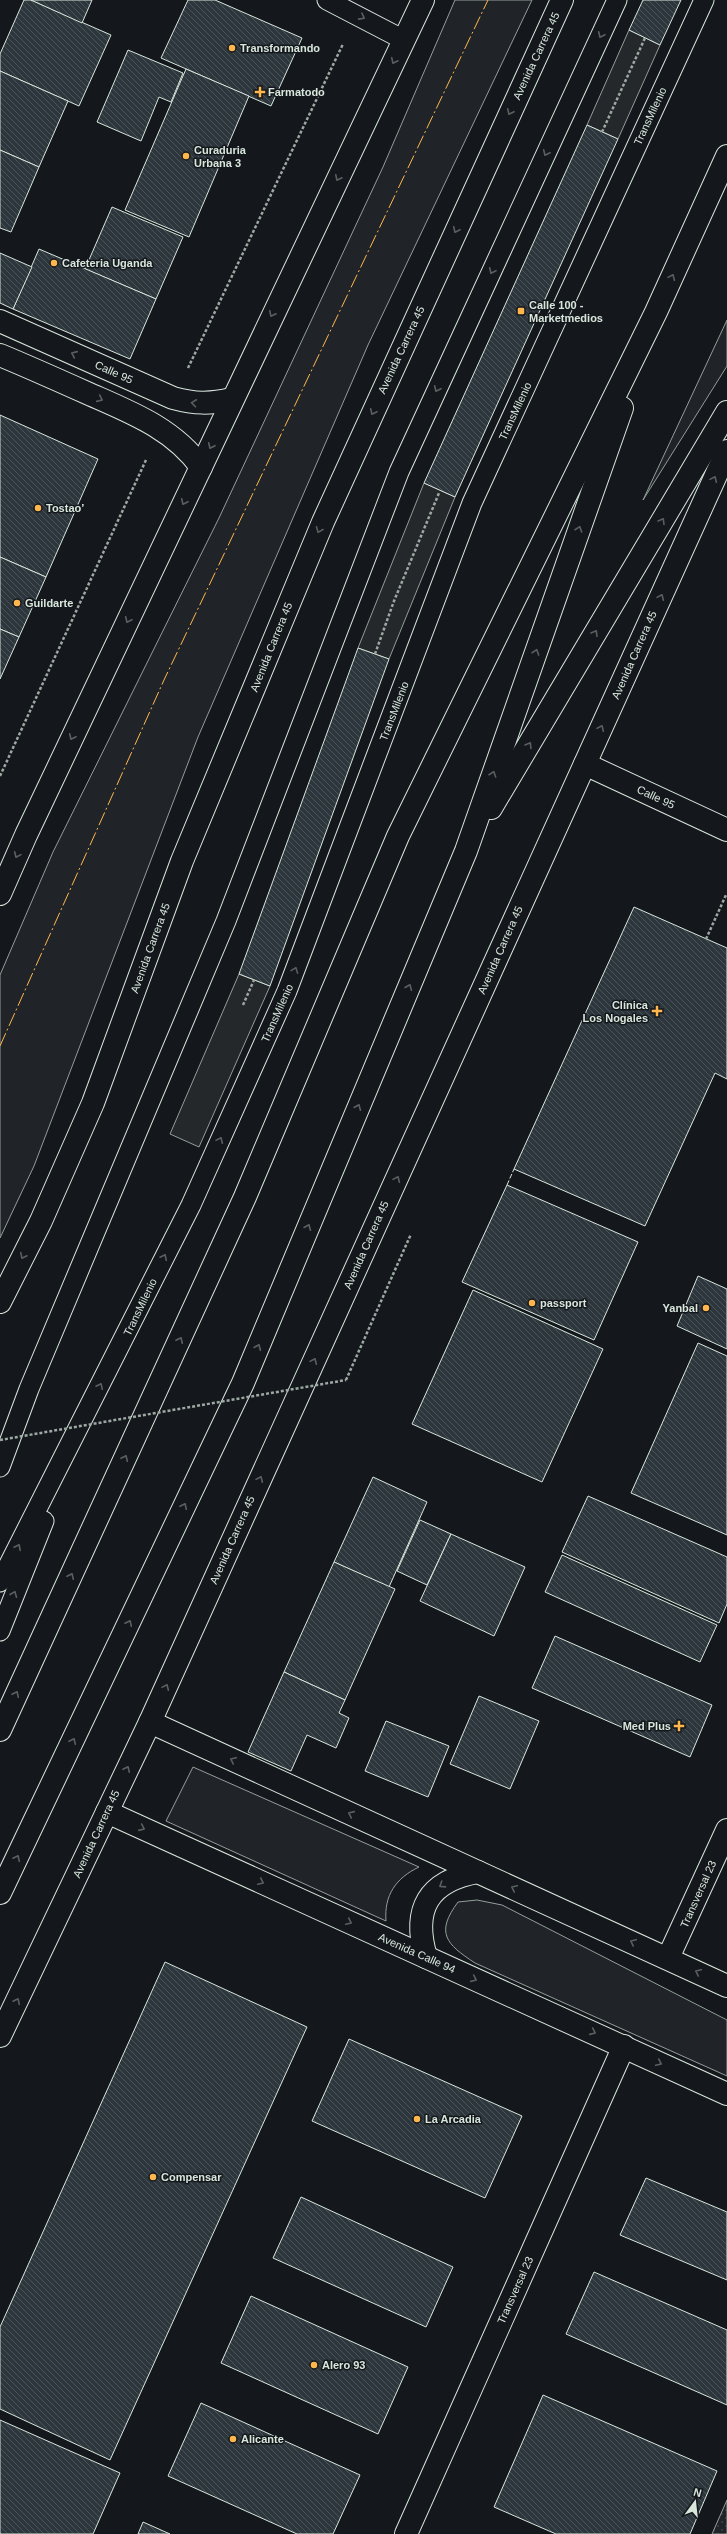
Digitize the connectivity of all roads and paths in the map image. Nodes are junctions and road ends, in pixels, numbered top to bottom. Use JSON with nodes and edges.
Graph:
{"nodes":[{"id":1,"x":327,"y":0,"type":"edge"},
{"id":2,"x":423,"y":0,"type":"edge"},
{"id":3,"x":562,"y":0,"type":"edge"},
{"id":4,"x":617,"y":0,"type":"edge"},
{"id":5,"x":704,"y":0,"type":"edge"},
{"id":6,"x":645,"y":38,"type":"dead end"},
{"id":7,"x":404,"y":40,"type":"junction"},
{"id":8,"x":602,"y":132,"type":"dead end"},
{"id":9,"x":727,"y":156,"type":"edge"},
{"id":10,"x":656,"y":312,"type":"junction"},
{"id":11,"x":0,"y":321,"type":"edge"},
{"id":12,"x":0,"y":355,"type":"edge"},
{"id":13,"x":232,"y":399,"type":"junction"},
{"id":14,"x":727,"y":412,"type":"edge"},
{"id":15,"x":727,"y":451,"type":"edge"},
{"id":16,"x":201,"y":467,"type":"junction"},
{"id":17,"x":440,"y":490,"type":"dead end"},
{"id":18,"x":375,"y":654,"type":"dead end"},
{"id":19,"x":585,"y":764,"type":"junction"},
{"id":20,"x":727,"y":830,"type":"edge"},
{"id":21,"x":466,"y":851,"type":"junction"},
{"id":22,"x":0,"y":894,"type":"edge"},
{"id":23,"x":726,"y":895,"type":"dead end"},
{"id":24,"x":706,"y":939,"type":"dead end"},
{"id":25,"x":0,"y":1302,"type":"edge"},
{"id":26,"x":346,"y":1380,"type":"dead end"},
{"id":27,"x":29,"y":1389,"type":"junction"},
{"id":28,"x":83,"y":1421,"type":"junction"},
{"id":29,"x":0,"y":1440,"type":"edge"},
{"id":30,"x":0,"y":1449,"type":"edge"},
{"id":31,"x":0,"y":1467,"type":"edge"},
{"id":32,"x":0,"y":1582,"type":"edge"},
{"id":33,"x":0,"y":1631,"type":"edge"},
{"id":34,"x":150,"y":1722,"type":"junction"},
{"id":35,"x":0,"y":1730,"type":"edge"},
{"id":36,"x":107,"y":1812,"type":"junction"},
{"id":37,"x":727,"y":1830,"type":"edge"},
{"id":38,"x":478,"y":1872,"type":"junction"},
{"id":39,"x":0,"y":1893,"type":"edge"},
{"id":40,"x":426,"y":1957,"type":"junction"},
{"id":41,"x":668,"y":1958,"type":"junction"},
{"id":42,"x":727,"y":1986,"type":"edge"},
{"id":43,"x":0,"y":2036,"type":"edge"},
{"id":44,"x":624,"y":2046,"type":"junction"},
{"id":45,"x":727,"y":2094,"type":"edge"},
{"id":46,"x":406,"y":2534,"type":"edge"}],
"edges":[{"from":1,"to":7,"type":"lane","one_way":true},
{"from":2,"to":7,"type":"main road"},
{"from":3,"to":25,"type":"main road","name":"Avenida Carrera 45","one_way":true},
{"from":4,"to":27,"type":"lane","one_way":true},
{"from":28,"to":5,"type":"lane","name":"TransMilenio","one_way":true},
{"from":6,"to":8,"type":"path"},
{"from":7,"to":13,"type":"main road","one_way":true},
{"from":10,"to":9,"type":"main road","one_way":true},
{"from":21,"to":10,"type":"main road","one_way":true},
{"from":35,"to":10,"type":"main road","one_way":true},
{"from":13,"to":11,"type":"main road","name":"Calle 95","one_way":true},
{"from":12,"to":16,"type":"main road","one_way":true},
{"from":13,"to":16,"type":"main road","one_way":true},
{"from":21,"to":14,"type":"main road","one_way":true},
{"from":19,"to":15,"type":"main road","name":"Avenida Carrera 45","one_way":true},
{"from":16,"to":22,"type":"main road","one_way":true},
{"from":17,"to":18,"type":"path"},
{"from":19,"to":20,"type":"main road","name":"Calle 95"},
{"from":34,"to":19,"type":"main road","name":"Avenida Carrera 45","one_way":true},
{"from":39,"to":21,"type":"main road","one_way":true},
{"from":23,"to":24,"type":"path"},
{"from":26,"to":29,"type":"path","bridge":true},
{"from":27,"to":30,"type":"lane"},
{"from":27,"to":31,"type":"lane"},
{"from":32,"to":28,"type":"lane","name":"TransMilenio","one_way":true},
{"from":33,"to":28,"type":"lane","name":"TransMilenio","one_way":true},
{"from":36,"to":34,"type":"main road","name":"Avenida Carrera 45","one_way":true},
{"from":38,"to":34,"type":"main road","one_way":true},
{"from":36,"to":40,"type":"main road","name":"Avenida Calle 94","one_way":true},
{"from":43,"to":36,"type":"main road","name":"Avenida Carrera 45","one_way":true},
{"from":37,"to":41,"type":"main road","name":"Transversal 23"},
{"from":38,"to":40,"type":"main road","one_way":true},
{"from":41,"to":38,"type":"main road","one_way":true},
{"from":40,"to":44,"type":"main road","name":"Avenida Calle 94","one_way":true},
{"from":42,"to":41,"type":"main road","one_way":true},
{"from":44,"to":45,"type":"main road","name":"Avenida Calle 94","one_way":true},
{"from":44,"to":46,"type":"main road","name":"Transversal 23"}]}
